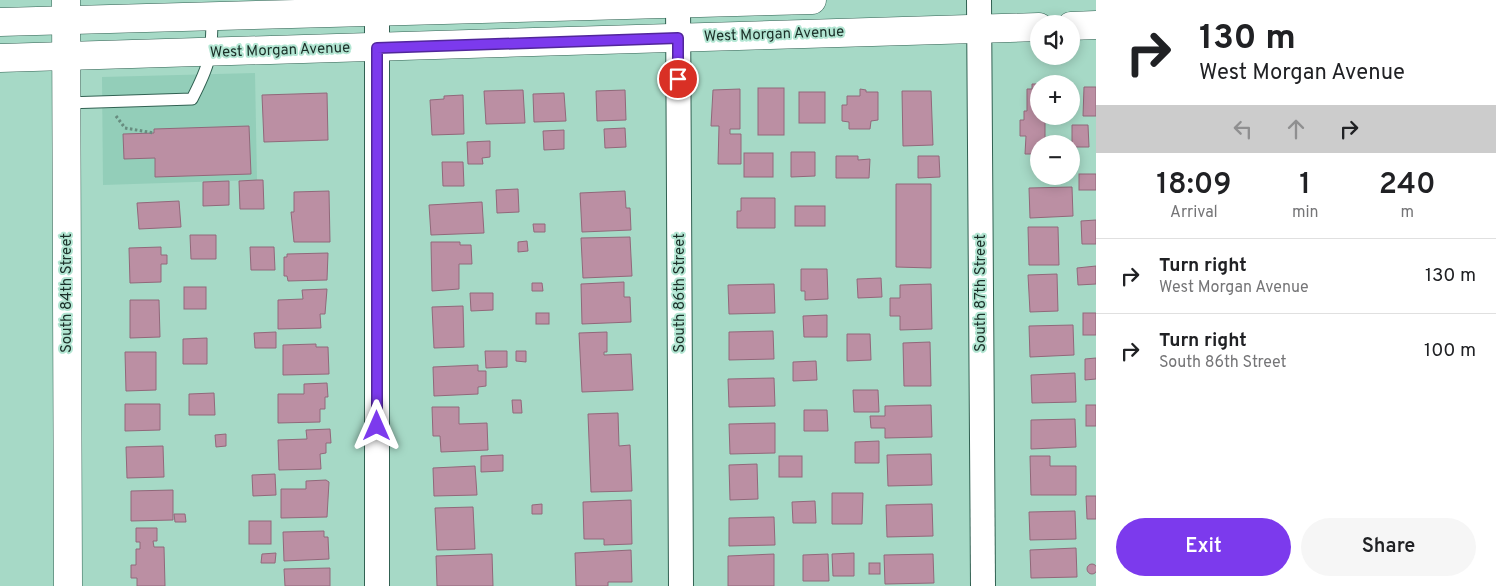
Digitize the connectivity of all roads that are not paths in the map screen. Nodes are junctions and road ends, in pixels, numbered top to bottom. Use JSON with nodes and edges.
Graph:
{"nodes":[{"id":1,"x":812,"y":0,"type":"edge"},
{"id":2,"x":979,"y":0,"type":"edge"},
{"id":3,"x":678,"y":2,"type":"edge"},
{"id":4,"x":377,"y":5,"type":"edge"},
{"id":5,"x":66,"y":11,"type":"edge"},
{"id":6,"x":212,"y":16,"type":"junction"},
{"id":7,"x":0,"y":22,"type":"edge"},
{"id":8,"x":1096,"y":25,"type":"edge"},
{"id":9,"x":1080,"y":26,"type":"edge"},
{"id":10,"x":1030,"y":27,"type":"edge"},
{"id":11,"x":979,"y":29,"type":"junction"},
{"id":12,"x":678,"y":38,"type":"junction"},
{"id":13,"x":377,"y":48,"type":"junction"},
{"id":14,"x":212,"y":53,"type":"junction"},
{"id":15,"x":66,"y":57,"type":"junction"},
{"id":16,"x":0,"y":58,"type":"edge"},
{"id":17,"x":66,"y":102,"type":"junction"},
{"id":18,"x":68,"y":586,"type":"edge"},
{"id":19,"x":377,"y":586,"type":"edge"},
{"id":20,"x":681,"y":586,"type":"edge"},
{"id":21,"x":983,"y":586,"type":"edge"}],
"edges":[{"from":1,"to":3,"type":"street"},
{"from":2,"to":11,"type":"street","name":"South 87th Street"},
{"from":3,"to":4,"type":"street"},
{"from":3,"to":12,"type":"street","name":"South 86th Street"},
{"from":4,"to":6,"type":"street"},
{"from":4,"to":13,"type":"street"},
{"from":5,"to":6,"type":"street"},
{"from":5,"to":7,"type":"street"},
{"from":5,"to":15,"type":"street","name":"South 84th Street"},
{"from":6,"to":14,"type":"lane"},
{"from":8,"to":9,"type":"street"},
{"from":10,"to":11,"type":"street","name":"West Morgan Avenue"},
{"from":11,"to":12,"type":"street","name":"West Morgan Avenue"},
{"from":11,"to":21,"type":"street","name":"South 87th Street"},
{"from":12,"to":13,"type":"street","name":"West Morgan Avenue"},
{"from":12,"to":20,"type":"street","name":"South 86th Street"},
{"from":13,"to":14,"type":"street","name":"West Morgan Avenue"},
{"from":13,"to":19,"type":"street"},
{"from":14,"to":15,"type":"street","name":"West Morgan Avenue"},
{"from":14,"to":17,"type":"lane"},
{"from":15,"to":16,"type":"street","name":"West Morgan Avenue"},
{"from":15,"to":17,"type":"street","name":"South 84th Street"},
{"from":17,"to":18,"type":"street","name":"South 84th Street"}]}
